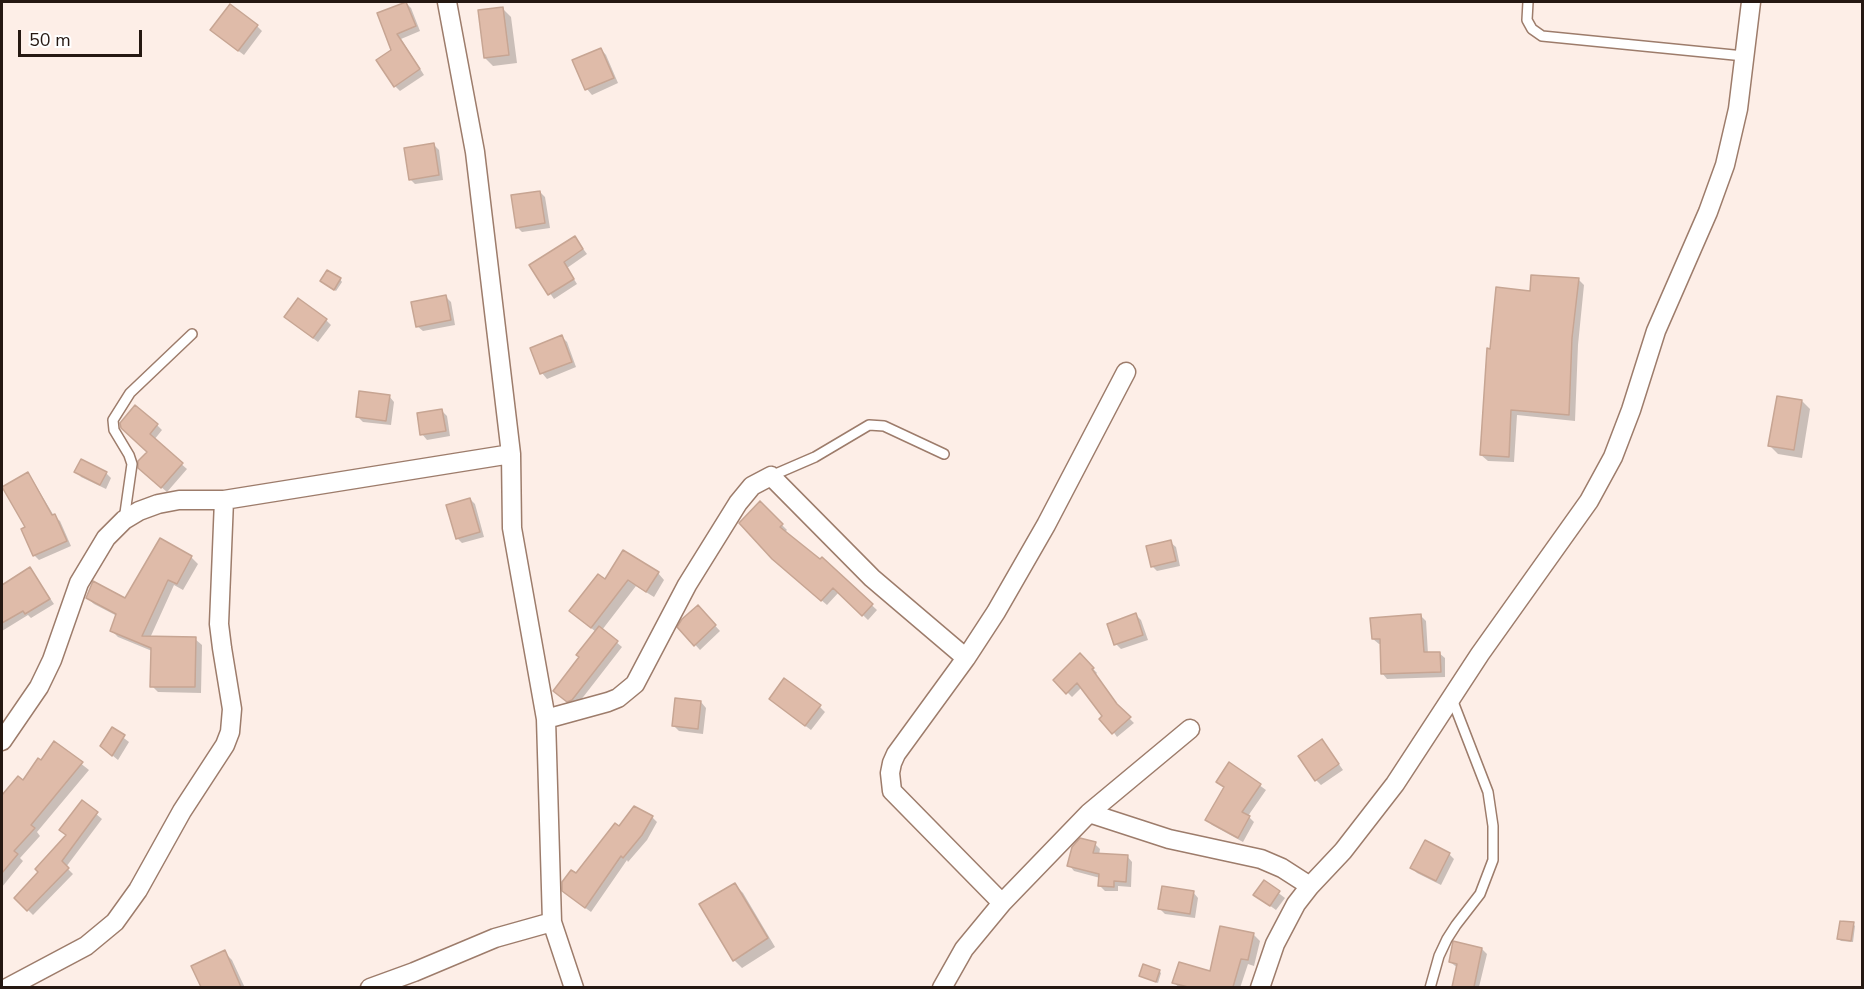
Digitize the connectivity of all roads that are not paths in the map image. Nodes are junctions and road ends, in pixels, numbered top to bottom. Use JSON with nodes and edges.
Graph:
{"nodes":[{"id":1,"x":447,"y":2,"type":"edge"},
{"id":2,"x":1528,"y":2,"type":"edge"},
{"id":3,"x":1750,"y":2,"type":"edge"},
{"id":4,"x":1744,"y":56,"type":"junction"},
{"id":5,"x":192,"y":334,"type":"dead end"},
{"id":6,"x":1126,"y":372,"type":"dead end"},
{"id":7,"x":511,"y":454,"type":"junction"},
{"id":8,"x":944,"y":454,"type":"dead end"},
{"id":9,"x":771,"y":476,"type":"junction"},
{"id":10,"x":224,"y":500,"type":"junction"},
{"id":11,"x":124,"y":520,"type":"junction"},
{"id":12,"x":966,"y":658,"type":"junction"},
{"id":13,"x":1452,"y":698,"type":"junction"},
{"id":14,"x":546,"y":719,"type":"junction"},
{"id":15,"x":1190,"y":729,"type":"dead end"},
{"id":16,"x":2,"y":741,"type":"edge"},
{"id":17,"x":1089,"y":813,"type":"junction"},
{"id":18,"x":1310,"y":886,"type":"junction"},
{"id":19,"x":1002,"y":903,"type":"junction"},
{"id":20,"x":552,"y":922,"type":"junction"},
{"id":21,"x":415,"y":980,"type":"edge"},
{"id":22,"x":8,"y":987,"type":"edge"},
{"id":23,"x":370,"y":987,"type":"edge"},
{"id":24,"x":574,"y":987,"type":"edge"},
{"id":25,"x":942,"y":987,"type":"edge"},
{"id":26,"x":1260,"y":987,"type":"edge"},
{"id":27,"x":1430,"y":987,"type":"edge"}],
"edges":[{"from":1,"to":7,"type":"street"},
{"from":2,"to":4,"type":"lane"},
{"from":3,"to":4,"type":"street"},
{"from":4,"to":13,"type":"street"},
{"from":5,"to":11,"type":"lane"},
{"from":6,"to":12,"type":"street"},
{"from":7,"to":10,"type":"street"},
{"from":7,"to":14,"type":"street"},
{"from":8,"to":9,"type":"lane"},
{"from":9,"to":12,"type":"street"},
{"from":9,"to":14,"type":"street"},
{"from":10,"to":11,"type":"street"},
{"from":10,"to":22,"type":"street"},
{"from":11,"to":16,"type":"street"},
{"from":12,"to":19,"type":"street"},
{"from":13,"to":18,"type":"street"},
{"from":13,"to":27,"type":"lane"},
{"from":14,"to":20,"type":"street"},
{"from":15,"to":17,"type":"street"},
{"from":17,"to":18,"type":"street"},
{"from":17,"to":19,"type":"street"},
{"from":18,"to":26,"type":"street"},
{"from":19,"to":25,"type":"street"},
{"from":20,"to":21,"type":"street"},
{"from":20,"to":24,"type":"street"},
{"from":21,"to":23,"type":"street"}]}
